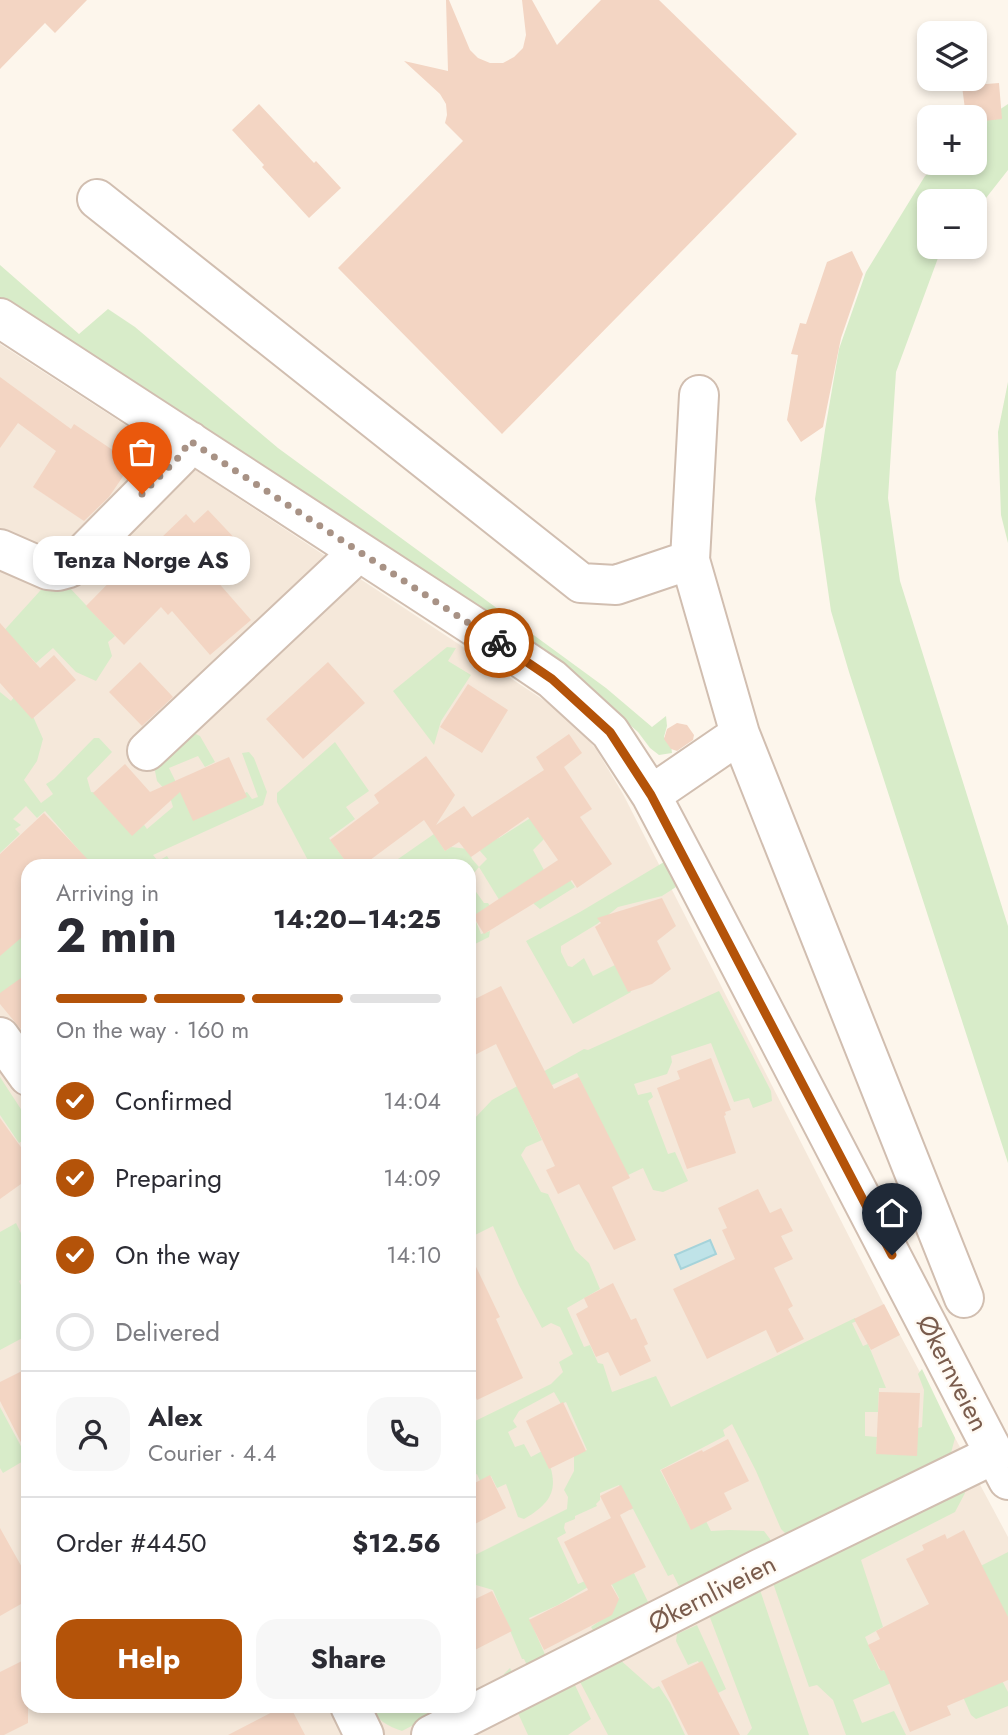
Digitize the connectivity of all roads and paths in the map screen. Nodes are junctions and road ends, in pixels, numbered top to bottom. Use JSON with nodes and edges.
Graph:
{"nodes":[{"id":1,"x":97,"y":199,"type":"dead end"},
{"id":2,"x":0,"y":318,"type":"edge"},
{"id":3,"x":699,"y":395,"type":"dead end"},
{"id":4,"x":190,"y":441,"type":"junction"},
{"id":5,"x":0,"y":549,"type":"edge"},
{"id":6,"x":356,"y":550,"type":"junction"},
{"id":7,"x":690,"y":560,"type":"junction"},
{"id":8,"x":740,"y":734,"type":"junction"},
{"id":9,"x":147,"y":751,"type":"dead end"},
{"id":10,"x":651,"y":795,"type":"junction"},
{"id":11,"x":0,"y":1037,"type":"edge"},
{"id":12,"x":21,"y":1066,"type":"edge"},
{"id":13,"x":964,"y":1298,"type":"dead end"},
{"id":14,"x":1001,"y":1467,"type":"edge"},
{"id":15,"x":476,"y":1712,"type":"edge"},
{"id":16,"x":353,"y":1713,"type":"edge"},
{"id":17,"x":474,"y":1713,"type":"edge"},
{"id":18,"x":364,"y":1735,"type":"edge"},
{"id":19,"x":431,"y":1735,"type":"edge"}],
"edges":[{"from":1,"to":7,"type":"street"},
{"from":2,"to":4,"type":"street","name":"Økernveien"},
{"from":3,"to":7,"type":"street"},
{"from":4,"to":5,"type":"street"},
{"from":4,"to":6,"type":"street","name":"Økernveien"},
{"from":6,"to":9,"type":"street"},
{"from":6,"to":10,"type":"street","name":"Økernveien"},
{"from":7,"to":8,"type":"street"},
{"from":8,"to":10,"type":"street"},
{"from":8,"to":13,"type":"street"},
{"from":10,"to":14,"type":"street","name":"Økernveien"},
{"from":11,"to":12,"type":"street"},
{"from":14,"to":15,"type":"street","name":"Økernliveien"},
{"from":16,"to":18,"type":"street"},
{"from":17,"to":19,"type":"street","name":"Økernliveien"}]}
